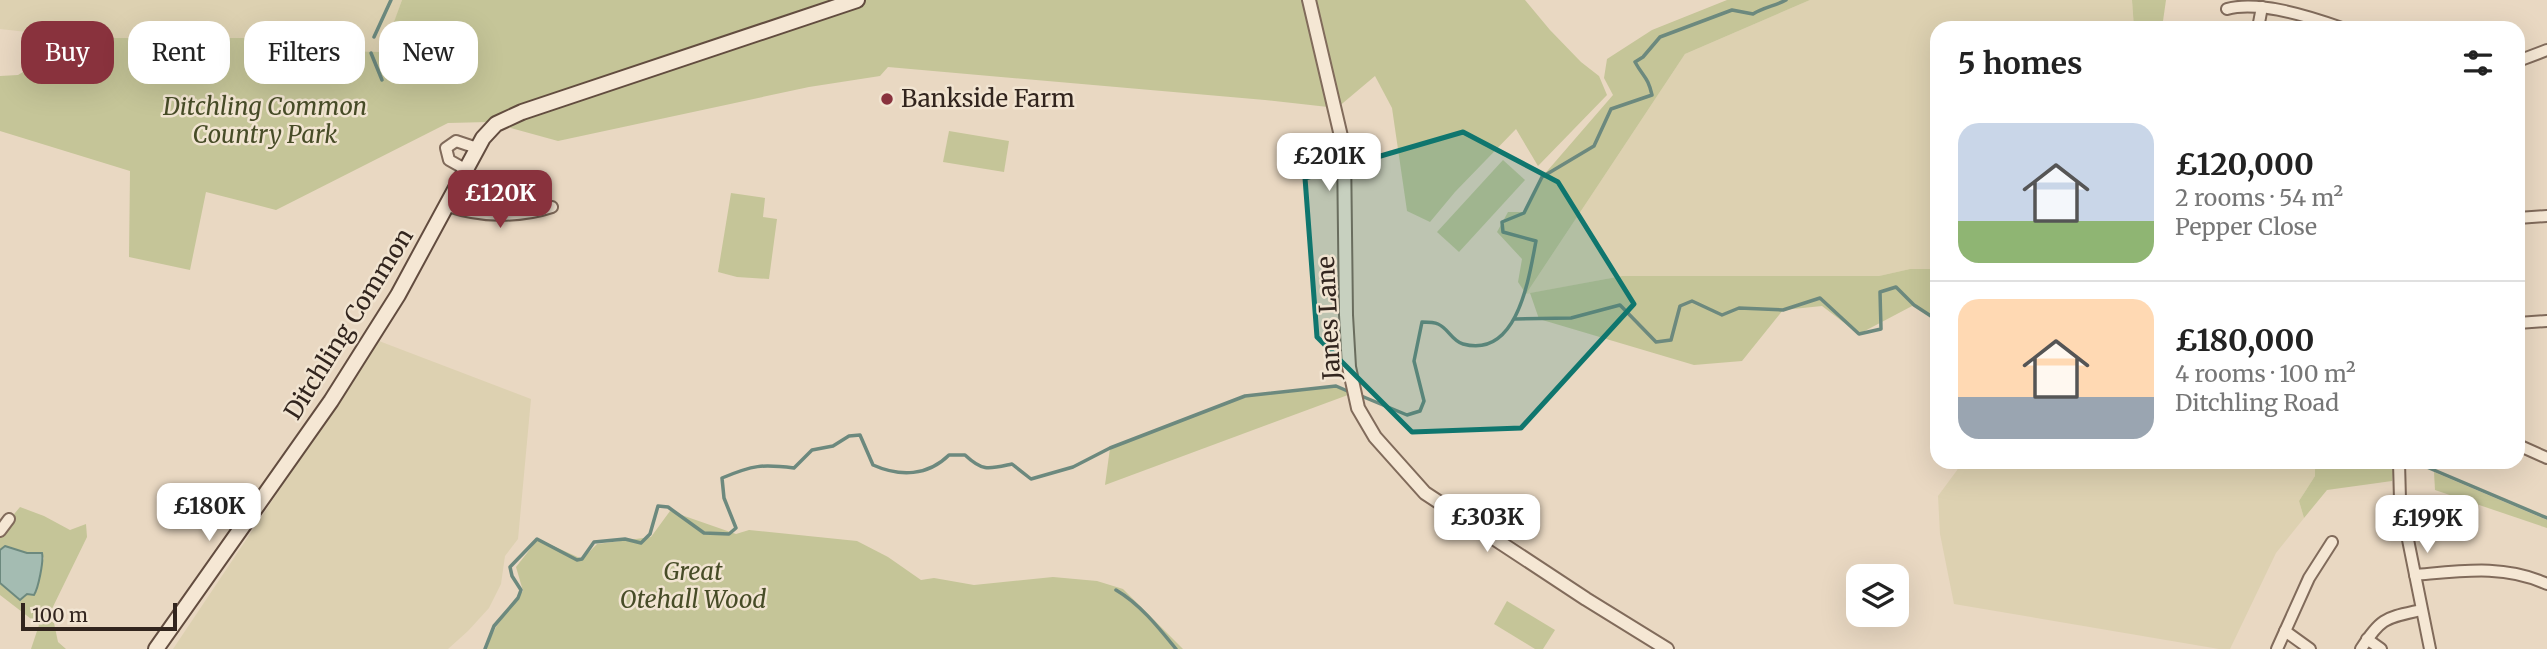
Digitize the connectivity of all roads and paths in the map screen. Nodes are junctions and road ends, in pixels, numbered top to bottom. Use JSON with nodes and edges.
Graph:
{"nodes":[{"id":1,"x":857,"y":0,"type":"edge"},
{"id":2,"x":1309,"y":0,"type":"edge"},
{"id":3,"x":2238,"y":2,"type":"edge"},
{"id":4,"x":2262,"y":7,"type":"junction"},
{"id":5,"x":2227,"y":9,"type":"dead end"},
{"id":6,"x":2259,"y":21,"type":"edge"},
{"id":7,"x":2322,"y":21,"type":"edge"},
{"id":8,"x":2547,"y":50,"type":"edge"},
{"id":9,"x":2525,"y":58,"type":"edge"},
{"id":10,"x":477,"y":148,"type":"junction"},
{"id":11,"x":465,"y":169,"type":"junction"},
{"id":12,"x":448,"y":206,"type":"junction"},
{"id":13,"x":552,"y":207,"type":"dead end"},
{"id":14,"x":536,"y":212,"type":"junction"},
{"id":15,"x":2547,"y":216,"type":"edge"},
{"id":16,"x":2525,"y":218,"type":"edge"},
{"id":17,"x":539,"y":225,"type":"dead end"},
{"id":18,"x":2547,"y":321,"type":"edge"},
{"id":19,"x":2525,"y":323,"type":"edge"},
{"id":20,"x":2525,"y":447,"type":"edge"},
{"id":21,"x":2547,"y":458,"type":"edge"},
{"id":22,"x":2399,"y":469,"type":"edge"},
{"id":23,"x":9,"y":519,"type":"dead end"},
{"id":24,"x":0,"y":531,"type":"edge"},
{"id":25,"x":2332,"y":542,"type":"dead end"},
{"id":26,"x":2415,"y":575,"type":"junction"},
{"id":27,"x":2547,"y":584,"type":"edge"},
{"id":28,"x":2421,"y":610,"type":"junction"},
{"id":29,"x":2285,"y":631,"type":"junction"},
{"id":30,"x":2364,"y":644,"type":"edge"},
{"id":31,"x":156,"y":649,"type":"edge"},
{"id":32,"x":1667,"y":649,"type":"edge"},
{"id":33,"x":2277,"y":649,"type":"edge"},
{"id":34,"x":2311,"y":649,"type":"edge"},
{"id":35,"x":2381,"y":649,"type":"edge"},
{"id":36,"x":2430,"y":649,"type":"edge"}],
"edges":[{"from":1,"to":10,"type":"main road","name":"Ditchling Common"},
{"from":2,"to":32,"type":"street","name":"Janes Lane"},
{"from":3,"to":4,"type":"street"},
{"from":3,"to":5,"type":"street"},
{"from":4,"to":6,"type":"street"},
{"from":4,"to":7,"type":"street"},
{"from":8,"to":9,"type":"street"},
{"from":10,"to":11,"type":"main road","name":"Ditchling Common"},
{"from":10,"to":11,"type":"street"},
{"from":11,"to":12,"type":"main road","name":"Ditchling Common"},
{"from":12,"to":14,"type":"street"},
{"from":12,"to":31,"type":"main road","name":"Ditchling Common"},
{"from":13,"to":14,"type":"street"},
{"from":14,"to":17,"type":"street"},
{"from":15,"to":16,"type":"street"},
{"from":18,"to":19,"type":"street"},
{"from":20,"to":21,"type":"street"},
{"from":22,"to":26,"type":"street"},
{"from":23,"to":24,"type":"street"},
{"from":25,"to":29,"type":"street"},
{"from":26,"to":27,"type":"street"},
{"from":26,"to":28,"type":"street"},
{"from":28,"to":30,"type":"street"},
{"from":28,"to":36,"type":"street"},
{"from":29,"to":33,"type":"street"},
{"from":29,"to":34,"type":"street"},
{"from":30,"to":35,"type":"street"}]}
